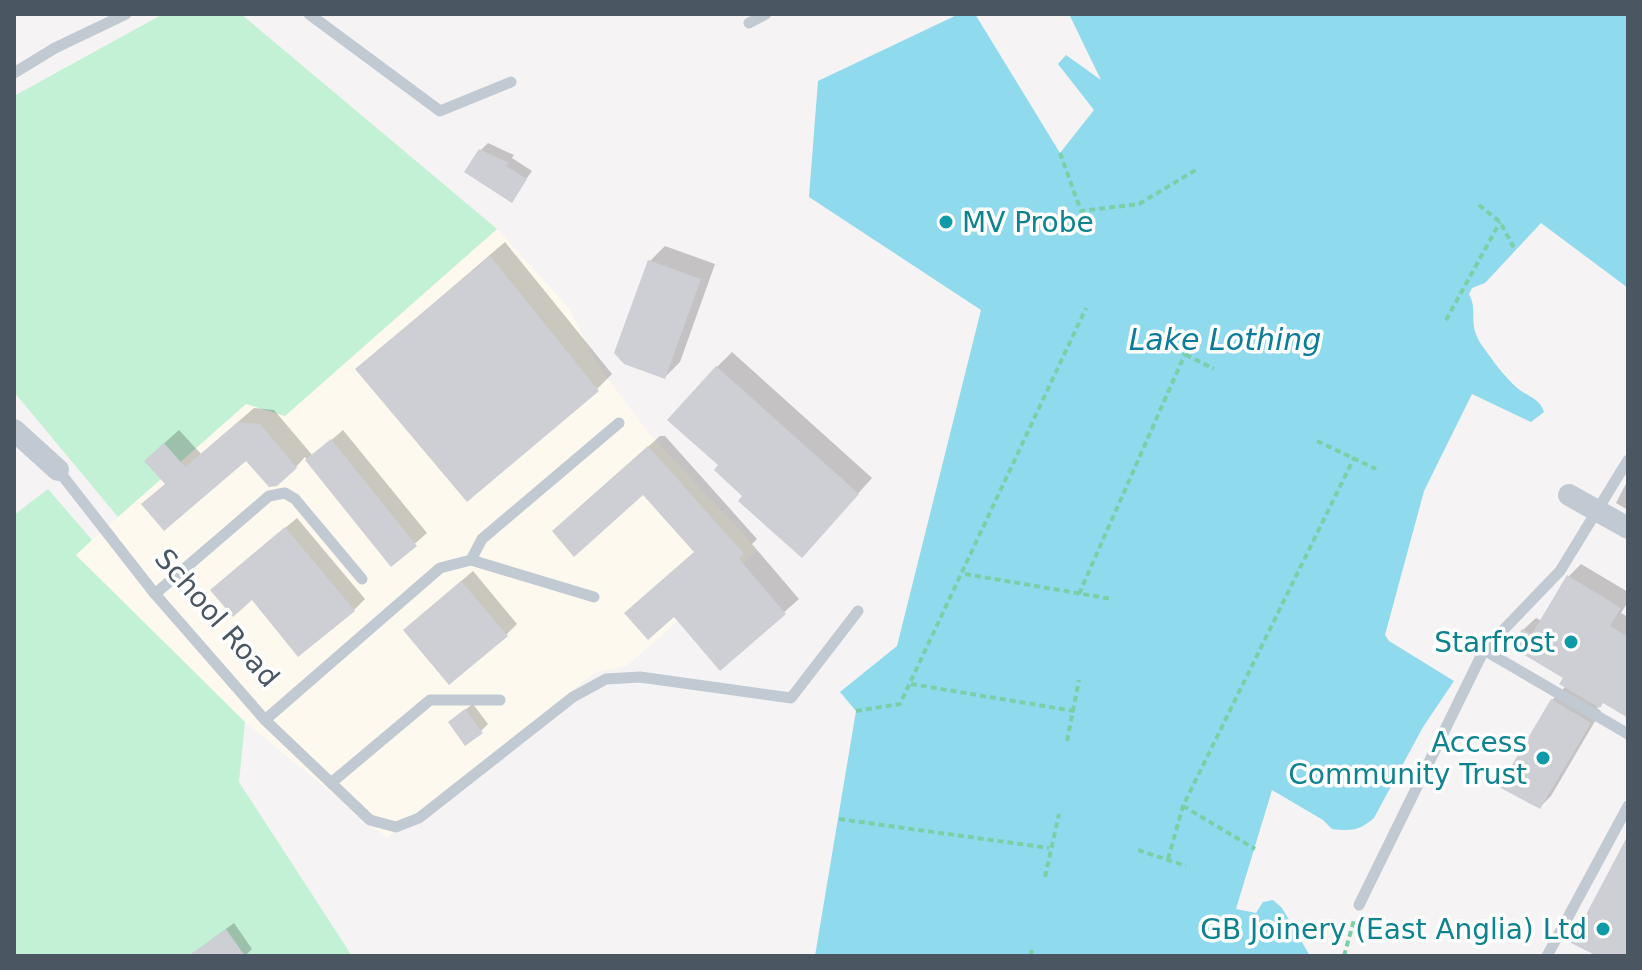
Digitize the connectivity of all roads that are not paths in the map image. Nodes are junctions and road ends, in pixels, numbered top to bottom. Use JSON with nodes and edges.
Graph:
{"nodes":[{"id":1,"x":126,"y":14,"type":"edge"},
{"id":2,"x":309,"y":14,"type":"edge"},
{"id":3,"x":766,"y":14,"type":"edge"},
{"id":4,"x":749,"y":23,"type":"dead end"},
{"id":5,"x":14,"y":73,"type":"edge"},
{"id":6,"x":511,"y":82,"type":"dead end"},
{"id":7,"x":619,"y":423,"type":"dead end"},
{"id":8,"x":14,"y":430,"type":"edge"},
{"id":9,"x":1628,"y":460,"type":"edge"},
{"id":10,"x":58,"y":470,"type":"joint"},
{"id":11,"x":1569,"y":495,"type":"dead end"},
{"id":12,"x":1599,"y":512,"type":"junction"},
{"id":13,"x":1628,"y":528,"type":"edge"},
{"id":14,"x":471,"y":560,"type":"junction"},
{"id":15,"x":362,"y":579,"type":"dead end"},
{"id":16,"x":155,"y":594,"type":"junction"},
{"id":17,"x":594,"y":597,"type":"dead end"},
{"id":18,"x":858,"y":611,"type":"dead end"},
{"id":19,"x":1484,"y":650,"type":"junction"},
{"id":20,"x":500,"y":700,"type":"dead end"},
{"id":21,"x":265,"y":720,"type":"junction"},
{"id":22,"x":1628,"y":734,"type":"edge"},
{"id":23,"x":331,"y":783,"type":"junction"},
{"id":24,"x":1628,"y":806,"type":"edge"},
{"id":25,"x":1359,"y":905,"type":"road end"},
{"id":26,"x":1547,"y":956,"type":"edge"}],
"edges":[{"from":1,"to":5,"type":"lane"},
{"from":2,"to":6,"type":"lane"},
{"from":3,"to":4,"type":"lane"},
{"from":7,"to":14,"type":"lane"},
{"from":8,"to":10,"type":"street","name":"School Road"},
{"from":9,"to":12,"type":"lane"},
{"from":10,"to":16,"type":"lane","name":"School Road"},
{"from":11,"to":12,"type":"street"},
{"from":12,"to":13,"type":"street"},
{"from":12,"to":19,"type":"lane"},
{"from":14,"to":17,"type":"lane"},
{"from":14,"to":21,"type":"lane","name":"School Road"},
{"from":15,"to":16,"type":"lane"},
{"from":16,"to":21,"type":"lane","name":"School Road"},
{"from":18,"to":23,"type":"lane"},
{"from":19,"to":22,"type":"lane"},
{"from":19,"to":25,"type":"lane"},
{"from":20,"to":23,"type":"lane"},
{"from":21,"to":23,"type":"lane"},
{"from":24,"to":26,"type":"lane"}]}
